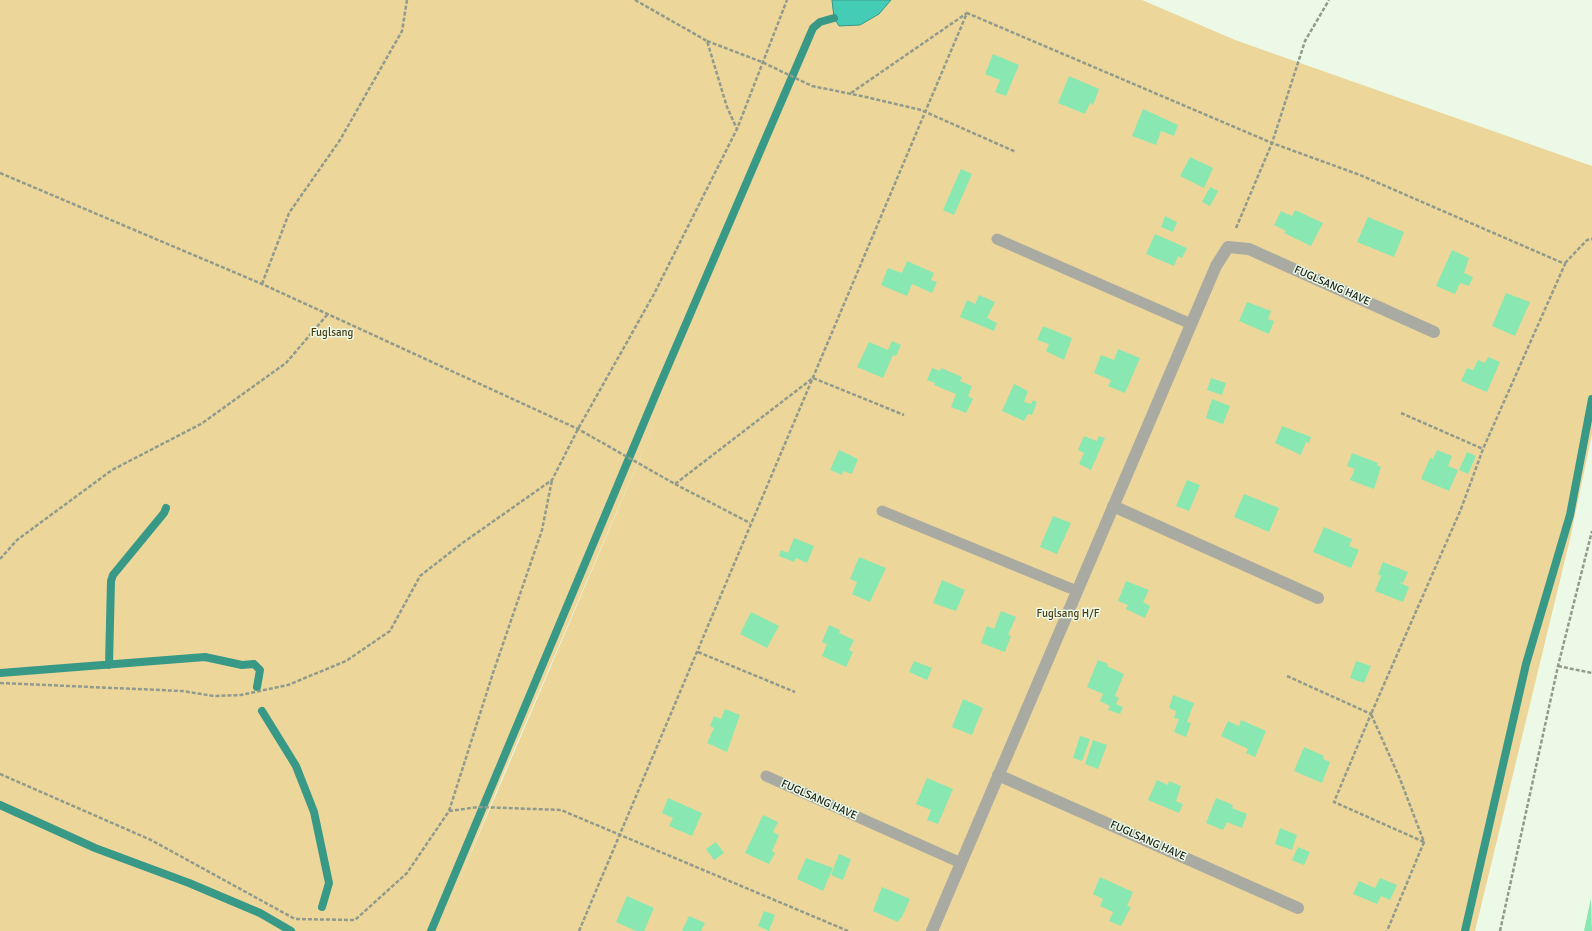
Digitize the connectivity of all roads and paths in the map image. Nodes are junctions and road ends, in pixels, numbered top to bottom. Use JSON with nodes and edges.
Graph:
{"nodes":[{"id":1,"x":407,"y":0,"type":"edge"},
{"id":2,"x":635,"y":0,"type":"edge"},
{"id":3,"x":787,"y":0,"type":"edge"},
{"id":4,"x":1329,"y":0,"type":"edge"},
{"id":5,"x":967,"y":13,"type":"junction"},
{"id":6,"x":707,"y":41,"type":"junction"},
{"id":7,"x":762,"y":62,"type":"junction"},
{"id":8,"x":850,"y":94,"type":"junction"},
{"id":9,"x":924,"y":113,"type":"junction"},
{"id":10,"x":737,"y":129,"type":"junction"},
{"id":11,"x":1272,"y":143,"type":"junction"},
{"id":12,"x":1016,"y":152,"type":"dead end"},
{"id":13,"x":0,"y":173,"type":"edge"},
{"id":14,"x":997,"y":239,"type":"dead end"},
{"id":15,"x":1592,"y":239,"type":"edge"},
{"id":16,"x":1228,"y":247,"type":"junction"},
{"id":17,"x":1565,"y":264,"type":"junction"},
{"id":18,"x":262,"y":284,"type":"junction"},
{"id":19,"x":327,"y":315,"type":"junction"},
{"id":20,"x":1191,"y":324,"type":"junction"},
{"id":21,"x":1434,"y":332,"type":"dead end"},
{"id":22,"x":813,"y":378,"type":"junction"},
{"id":23,"x":1402,"y":413,"type":"dead end"},
{"id":24,"x":904,"y":415,"type":"dead end"},
{"id":25,"x":578,"y":429,"type":"junction"},
{"id":26,"x":1483,"y":449,"type":"junction"},
{"id":27,"x":552,"y":480,"type":"junction"},
{"id":28,"x":675,"y":484,"type":"junction"},
{"id":29,"x":1113,"y":506,"type":"junction"},
{"id":30,"x":882,"y":511,"type":"dead end"},
{"id":31,"x":750,"y":523,"type":"junction"},
{"id":32,"x":1592,"y":531,"type":"edge"},
{"id":33,"x":0,"y":558,"type":"edge"},
{"id":34,"x":1077,"y":591,"type":"junction"},
{"id":35,"x":1318,"y":598,"type":"dead end"},
{"id":36,"x":698,"y":652,"type":"junction"},
{"id":37,"x":1558,"y":666,"type":"junction"},
{"id":38,"x":1592,"y":673,"type":"edge"},
{"id":39,"x":1287,"y":676,"type":"dead end"},
{"id":40,"x":0,"y":683,"type":"edge"},
{"id":41,"x":795,"y":692,"type":"dead end"},
{"id":42,"x":1371,"y":714,"type":"junction"},
{"id":43,"x":0,"y":774,"type":"edge"},
{"id":44,"x":998,"y":775,"type":"junction"},
{"id":45,"x":766,"y":776,"type":"dead end"},
{"id":46,"x":449,"y":811,"type":"junction"},
{"id":47,"x":620,"y":834,"type":"junction"},
{"id":48,"x":1424,"y":842,"type":"junction"},
{"id":49,"x":961,"y":863,"type":"junction"},
{"id":50,"x":1298,"y":908,"type":"dead end"},
{"id":51,"x":579,"y":931,"type":"edge"},
{"id":52,"x":848,"y":931,"type":"edge"},
{"id":53,"x":932,"y":931,"type":"edge"},
{"id":54,"x":1386,"y":931,"type":"edge"},
{"id":55,"x":1500,"y":931,"type":"edge"}],
"edges":[{"from":1,"to":18,"type":"path"},
{"from":2,"to":6,"type":"path"},
{"from":3,"to":7,"type":"path"},
{"from":4,"to":11,"type":"path"},
{"from":5,"to":8,"type":"path"},
{"from":5,"to":9,"type":"path"},
{"from":5,"to":11,"type":"path"},
{"from":6,"to":7,"type":"path"},
{"from":6,"to":10,"type":"path"},
{"from":7,"to":8,"type":"path"},
{"from":7,"to":10,"type":"path"},
{"from":8,"to":9,"type":"path"},
{"from":9,"to":12,"type":"path"},
{"from":9,"to":22,"type":"path"},
{"from":10,"to":25,"type":"path"},
{"from":11,"to":16,"type":"path"},
{"from":11,"to":17,"type":"path"},
{"from":13,"to":18,"type":"path"},
{"from":14,"to":20,"type":"lane"},
{"from":15,"to":17,"type":"path"},
{"from":16,"to":20,"type":"street"},
{"from":16,"to":21,"type":"street","name":"FUGLSANG HAVE"},
{"from":17,"to":26,"type":"path"},
{"from":18,"to":19,"type":"path"},
{"from":19,"to":25,"type":"path"},
{"from":19,"to":33,"type":"path"},
{"from":20,"to":29,"type":"street"},
{"from":22,"to":24,"type":"path"},
{"from":22,"to":28,"type":"path"},
{"from":22,"to":31,"type":"path"},
{"from":23,"to":26,"type":"path"},
{"from":25,"to":27,"type":"path"},
{"from":25,"to":28,"type":"path"},
{"from":26,"to":42,"type":"path"},
{"from":27,"to":40,"type":"path"},
{"from":27,"to":46,"type":"path"},
{"from":28,"to":31,"type":"path"},
{"from":29,"to":34,"type":"street"},
{"from":29,"to":35,"type":"street"},
{"from":30,"to":34,"type":"lane"},
{"from":31,"to":36,"type":"path"},
{"from":32,"to":37,"type":"path"},
{"from":34,"to":44,"type":"street"},
{"from":36,"to":41,"type":"path"},
{"from":36,"to":47,"type":"path"},
{"from":37,"to":38,"type":"path"},
{"from":37,"to":55,"type":"path"},
{"from":39,"to":42,"type":"path"},
{"from":42,"to":48,"type":"path"},
{"from":42,"to":48,"type":"path"},
{"from":43,"to":46,"type":"path"},
{"from":44,"to":49,"type":"street"},
{"from":44,"to":50,"type":"street","name":"FUGLSANG HAVE"},
{"from":45,"to":49,"type":"lane","name":"FUGLSANG HAVE"},
{"from":46,"to":47,"type":"path"},
{"from":47,"to":51,"type":"path"},
{"from":47,"to":52,"type":"path"},
{"from":48,"to":54,"type":"path"},
{"from":49,"to":53,"type":"street"}]}
